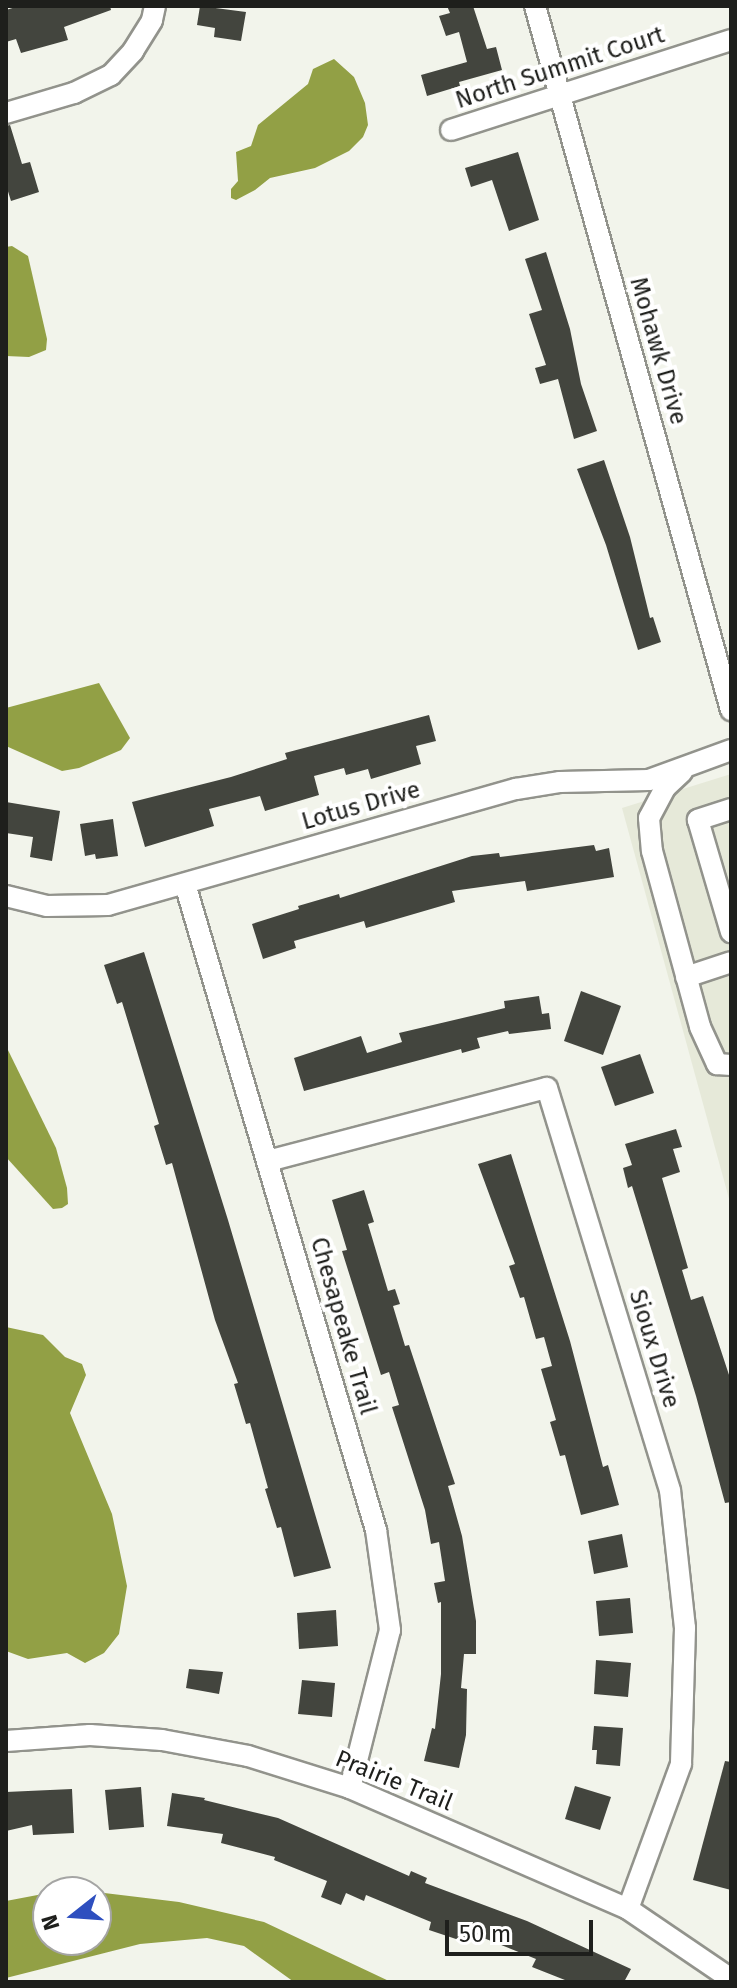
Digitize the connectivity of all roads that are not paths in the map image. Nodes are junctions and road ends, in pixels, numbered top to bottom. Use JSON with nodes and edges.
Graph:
{"nodes":[{"id":1,"x":155,"y":6,"type":"edge"},
{"id":2,"x":535,"y":6,"type":"edge"},
{"id":3,"x":731,"y":40,"type":"edge"},
{"id":4,"x":560,"y":95,"type":"junction"},
{"id":5,"x":6,"y":113,"type":"edge"},
{"id":6,"x":451,"y":130,"type":"dead end"},
{"id":7,"x":731,"y":710,"type":"edge"},
{"id":8,"x":731,"y":750,"type":"edge"},
{"id":9,"x":685,"y":769,"type":"junction"},
{"id":10,"x":731,"y":809,"type":"edge"},
{"id":11,"x":185,"y":884,"type":"junction"},
{"id":12,"x":6,"y":896,"type":"edge"},
{"id":13,"x":731,"y":932,"type":"edge"},
{"id":14,"x":731,"y":962,"type":"edge"},
{"id":15,"x":686,"y":977,"type":"junction"},
{"id":16,"x":724,"y":1064,"type":"edge"},
{"id":17,"x":268,"y":1161,"type":"junction"},
{"id":18,"x":6,"y":1741,"type":"edge"},
{"id":19,"x":350,"y":1788,"type":"junction"},
{"id":20,"x":628,"y":1909,"type":"junction"},
{"id":21,"x":731,"y":1979,"type":"edge"}],
"edges":[{"from":1,"to":5,"type":"street"},
{"from":2,"to":4,"type":"street","name":"Mohawk Drive"},
{"from":3,"to":4,"type":"street","name":"North Summit Court"},
{"from":4,"to":6,"type":"street","name":"North Summit Court"},
{"from":4,"to":7,"type":"street","name":"Mohawk Drive"},
{"from":8,"to":9,"type":"street","name":"Lotus Drive"},
{"from":9,"to":11,"type":"street","name":"Lotus Drive"},
{"from":9,"to":15,"type":"street"},
{"from":10,"to":13,"type":"street"},
{"from":11,"to":12,"type":"street","name":"Lotus Drive"},
{"from":11,"to":17,"type":"street","name":"Chesapeake Trail"},
{"from":14,"to":15,"type":"street"},
{"from":15,"to":16,"type":"street"},
{"from":17,"to":19,"type":"street","name":"Chesapeake Trail"},
{"from":17,"to":20,"type":"street","name":"Sioux Drive"},
{"from":18,"to":19,"type":"street","name":"Prairie Trail"},
{"from":19,"to":20,"type":"street","name":"Prairie Trail"},
{"from":20,"to":21,"type":"street","name":"Prairie Trail"}]}
